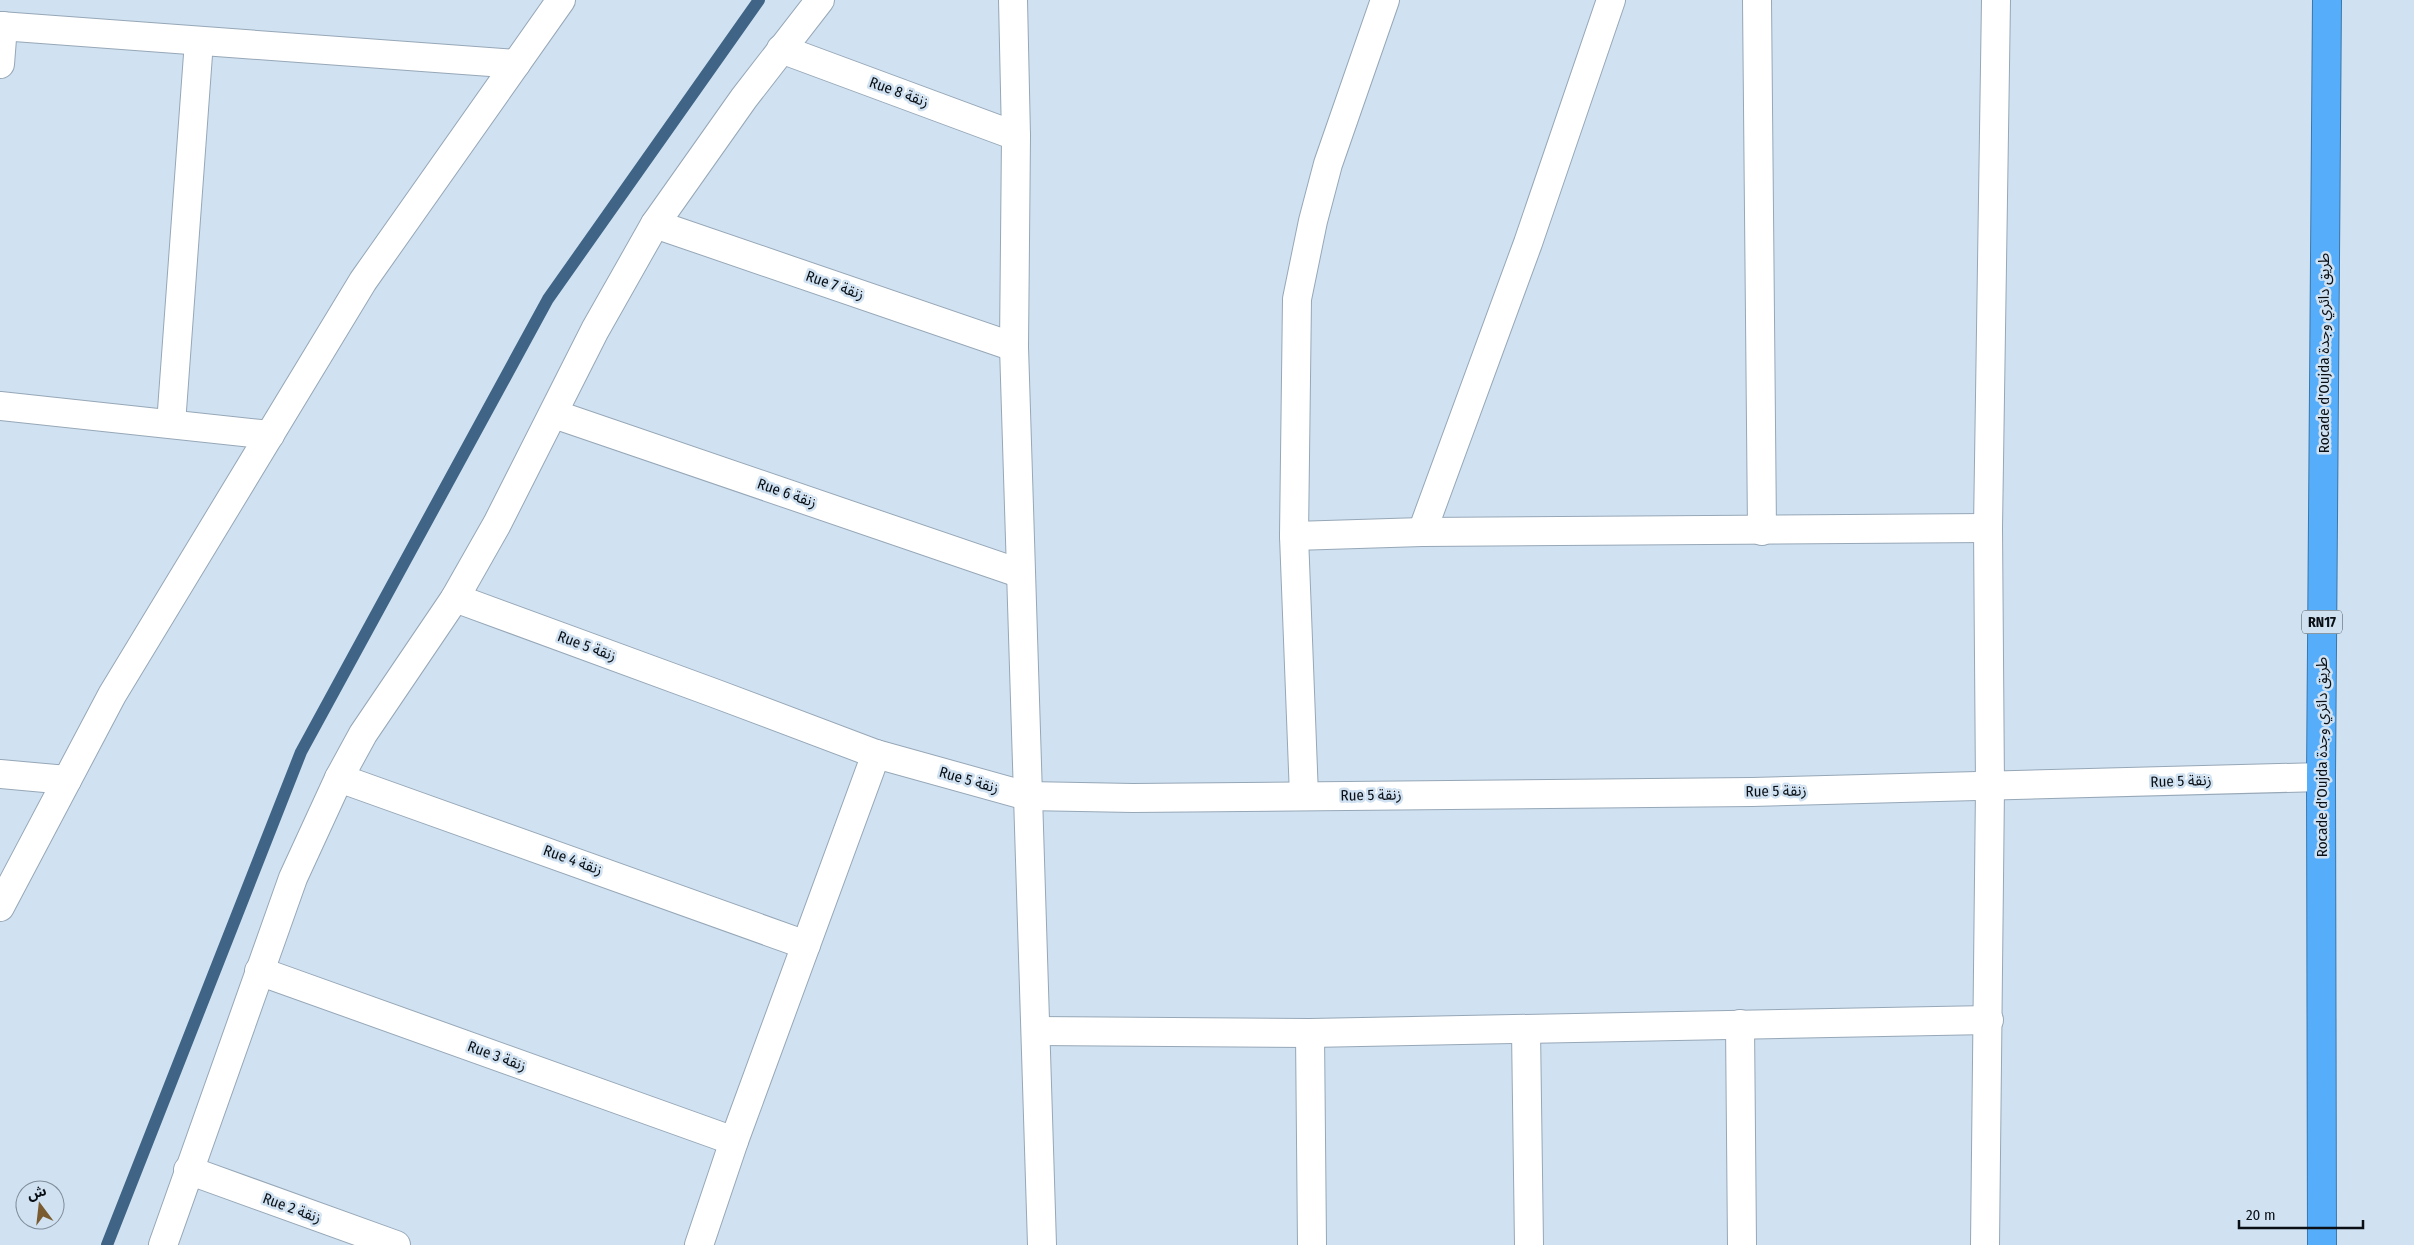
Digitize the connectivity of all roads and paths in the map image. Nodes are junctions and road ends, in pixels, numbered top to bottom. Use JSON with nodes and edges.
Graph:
{"nodes":[{"id":1,"x":561,"y":0,"type":"edge"},
{"id":2,"x":820,"y":0,"type":"edge"},
{"id":3,"x":1013,"y":0,"type":"edge"},
{"id":4,"x":1384,"y":0,"type":"edge"},
{"id":5,"x":1611,"y":0,"type":"edge"},
{"id":6,"x":1757,"y":0,"type":"edge"},
{"id":7,"x":1996,"y":0,"type":"edge"},
{"id":8,"x":2327,"y":0,"type":"edge"},
{"id":9,"x":1,"y":26,"type":"edge"},
{"id":10,"x":198,"y":41,"type":"junction"},
{"id":11,"x":781,"y":49,"type":"junction"},
{"id":12,"x":0,"y":64,"type":"edge"},
{"id":13,"x":516,"y":64,"type":"junction"},
{"id":14,"x":1016,"y":136,"type":"junction"},
{"id":15,"x":655,"y":224,"type":"junction"},
{"id":16,"x":1014,"y":347,"type":"junction"},
{"id":17,"x":0,"y":406,"type":"edge"},
{"id":18,"x":554,"y":414,"type":"junction"},
{"id":19,"x":171,"y":424,"type":"junction"},
{"id":20,"x":270,"y":434,"type":"junction"},
{"id":21,"x":1988,"y":528,"type":"junction"},
{"id":22,"x":1762,"y":531,"type":"junction"},
{"id":23,"x":1422,"y":532,"type":"junction"},
{"id":24,"x":1294,"y":536,"type":"junction"},
{"id":25,"x":1020,"y":573,"type":"junction"},
{"id":26,"x":455,"y":598,"type":"junction"},
{"id":27,"x":876,"y":754,"type":"junction"},
{"id":28,"x":0,"y":774,"type":"edge"},
{"id":29,"x":2321,"y":777,"type":"junction"},
{"id":30,"x":338,"y":778,"type":"junction"},
{"id":31,"x":67,"y":780,"type":"junction"},
{"id":32,"x":1990,"y":787,"type":"junction"},
{"id":33,"x":1027,"y":796,"type":"junction"},
{"id":34,"x":1304,"y":796,"type":"junction"},
{"id":35,"x":0,"y":907,"type":"edge"},
{"id":36,"x":806,"y":945,"type":"junction"},
{"id":37,"x":259,"y":971,"type":"junction"},
{"id":38,"x":1989,"y":1020,"type":"junction"},
{"id":39,"x":1740,"y":1024,"type":"junction"},
{"id":40,"x":1526,"y":1030,"type":"junction"},
{"id":41,"x":1036,"y":1031,"type":"junction"},
{"id":42,"x":1310,"y":1033,"type":"junction"},
{"id":43,"x":734,"y":1141,"type":"junction"},
{"id":44,"x":188,"y":1170,"type":"junction"},
{"id":45,"x":163,"y":1245,"type":"edge"},
{"id":46,"x":396,"y":1245,"type":"edge"},
{"id":47,"x":699,"y":1245,"type":"edge"},
{"id":48,"x":1042,"y":1245,"type":"edge"},
{"id":49,"x":1312,"y":1245,"type":"edge"},
{"id":50,"x":1529,"y":1245,"type":"edge"},
{"id":51,"x":1742,"y":1245,"type":"edge"},
{"id":52,"x":1985,"y":1245,"type":"edge"},
{"id":53,"x":2322,"y":1245,"type":"edge"}],
"edges":[{"from":1,"to":13,"type":"street"},
{"from":2,"to":11,"type":"street"},
{"from":3,"to":14,"type":"street"},
{"from":4,"to":24,"type":"street"},
{"from":5,"to":23,"type":"street"},
{"from":6,"to":22,"type":"street"},
{"from":7,"to":21,"type":"street"},
{"from":8,"to":29,"type":"highway","name":"Rocade d'Oujda طريق دائري وجدة","number":"RN17"},
{"from":9,"to":10,"type":"street"},
{"from":9,"to":12,"type":"street"},
{"from":10,"to":13,"type":"street"},
{"from":10,"to":19,"type":"street"},
{"from":11,"to":14,"type":"street","name":"Rue 8 زنقة"},
{"from":11,"to":15,"type":"street"},
{"from":13,"to":20,"type":"street"},
{"from":14,"to":16,"type":"street"},
{"from":15,"to":16,"type":"street","name":"Rue 7 زنقة"},
{"from":15,"to":18,"type":"street"},
{"from":16,"to":25,"type":"street"},
{"from":17,"to":19,"type":"street"},
{"from":18,"to":25,"type":"street","name":"Rue 6 زنقة"},
{"from":18,"to":26,"type":"street"},
{"from":19,"to":20,"type":"street"},
{"from":20,"to":31,"type":"street"},
{"from":21,"to":22,"type":"street"},
{"from":21,"to":32,"type":"street"},
{"from":22,"to":23,"type":"street"},
{"from":23,"to":24,"type":"street"},
{"from":24,"to":34,"type":"street"},
{"from":25,"to":33,"type":"street"},
{"from":26,"to":27,"type":"street","name":"Rue 5 زنقة"},
{"from":26,"to":30,"type":"street"},
{"from":27,"to":33,"type":"street","name":"Rue 5 زنقة"},
{"from":27,"to":36,"type":"street"},
{"from":28,"to":31,"type":"street"},
{"from":29,"to":32,"type":"street","name":"Rue 5 زنقة"},
{"from":29,"to":53,"type":"highway","name":"Rocade d'Oujda طريق دائري وجدة","number":"RN17"},
{"from":30,"to":36,"type":"street","name":"Rue 4 زنقة"},
{"from":30,"to":37,"type":"street"},
{"from":31,"to":35,"type":"street"},
{"from":32,"to":34,"type":"street","name":"Rue 5 زنقة"},
{"from":32,"to":38,"type":"street"},
{"from":33,"to":34,"type":"street","name":"Rue 5 زنقة"},
{"from":33,"to":41,"type":"street"},
{"from":36,"to":43,"type":"street"},
{"from":37,"to":43,"type":"street","name":"Rue 3 زنقة"},
{"from":37,"to":44,"type":"street"},
{"from":38,"to":39,"type":"street"},
{"from":38,"to":52,"type":"street"},
{"from":39,"to":40,"type":"street"},
{"from":39,"to":51,"type":"street"},
{"from":40,"to":42,"type":"street"},
{"from":40,"to":50,"type":"street"},
{"from":41,"to":42,"type":"street"},
{"from":41,"to":48,"type":"street"},
{"from":42,"to":49,"type":"street"},
{"from":43,"to":47,"type":"street"},
{"from":44,"to":45,"type":"street"},
{"from":44,"to":46,"type":"street","name":"Rue 2 زنقة"}]}
